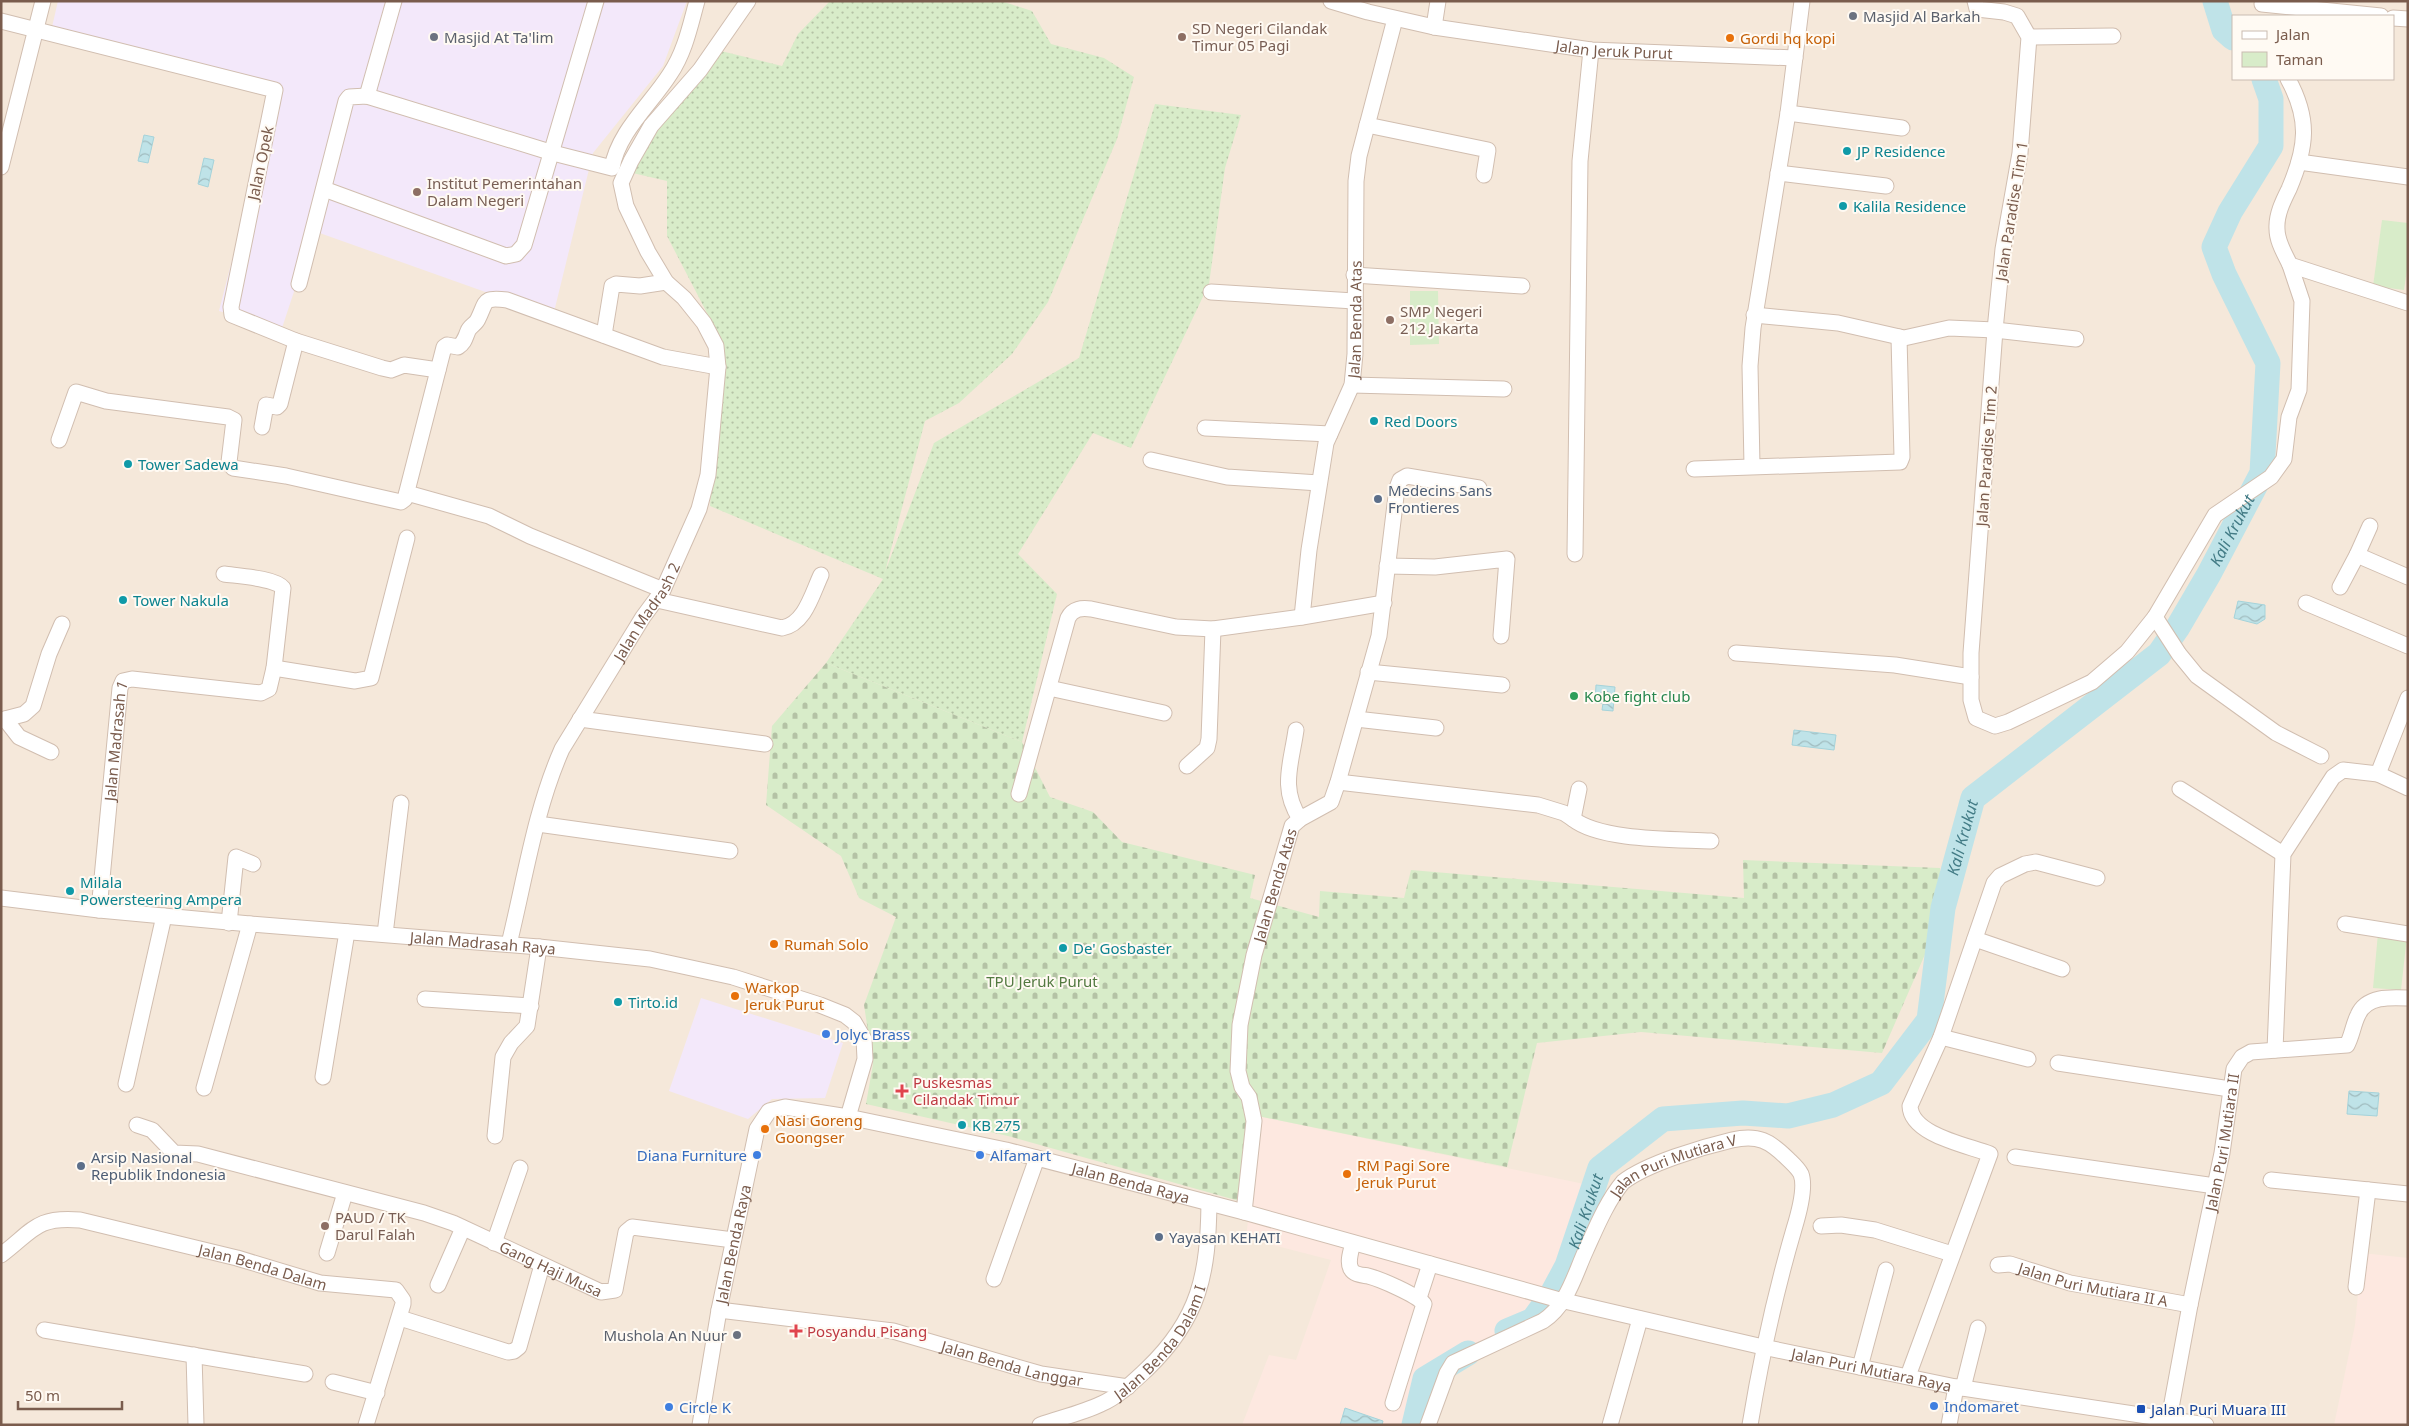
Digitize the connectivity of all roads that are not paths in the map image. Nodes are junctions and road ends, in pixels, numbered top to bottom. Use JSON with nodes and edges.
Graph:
{"nodes":[{"id":1,"x":43,"y":1,"type":"edge"},
{"id":2,"x":394,"y":1,"type":"edge"},
{"id":3,"x":596,"y":1,"type":"edge"},
{"id":4,"x":696,"y":1,"type":"edge"},
{"id":5,"x":748,"y":1,"type":"edge"},
{"id":6,"x":1331,"y":1,"type":"edge"},
{"id":7,"x":1438,"y":1,"type":"edge"},
{"id":8,"x":1802,"y":1,"type":"edge"},
{"id":9,"x":1975,"y":1,"type":"edge"},
{"id":10,"x":1369,"y":7,"type":"edge"},
{"id":11,"x":2262,"y":7,"type":"edge"},
{"id":12,"x":2367,"y":15,"type":"edge"},
{"id":13,"x":2394,"y":18,"type":"edge"},
{"id":14,"x":1395,"y":19,"type":"junction"},
{"id":15,"x":2408,"y":19,"type":"edge"},
{"id":16,"x":1,"y":21,"type":"edge"},
{"id":17,"x":1434,"y":26,"type":"junction"},
{"id":18,"x":36,"y":30,"type":"junction"},
{"id":19,"x":2113,"y":36,"type":"dead end"},
{"id":20,"x":2030,"y":37,"type":"junction"},
{"id":21,"x":1591,"y":50,"type":"junction"},
{"id":22,"x":1794,"y":58,"type":"junction"},
{"id":23,"x":2289,"y":80,"type":"edge"},
{"id":24,"x":367,"y":96,"type":"junction"},
{"id":25,"x":1788,"y":114,"type":"junction"},
{"id":26,"x":1367,"y":125,"type":"junction"},
{"id":27,"x":1902,"y":128,"type":"dead end"},
{"id":28,"x":552,"y":153,"type":"junction"},
{"id":29,"x":2299,"y":162,"type":"junction"},
{"id":30,"x":1,"y":167,"type":"edge"},
{"id":31,"x":1778,"y":173,"type":"junction"},
{"id":32,"x":1484,"y":175,"type":"dead end"},
{"id":33,"x":2408,"y":177,"type":"edge"},
{"id":34,"x":1886,"y":186,"type":"dead end"},
{"id":35,"x":324,"y":189,"type":"junction"},
{"id":36,"x":2290,"y":265,"type":"junction"},
{"id":37,"x":1354,"y":275,"type":"junction"},
{"id":38,"x":666,"y":282,"type":"junction"},
{"id":39,"x":299,"y":284,"type":"dead end"},
{"id":40,"x":1522,"y":286,"type":"dead end"},
{"id":41,"x":1211,"y":292,"type":"dead end"},
{"id":42,"x":1354,"y":301,"type":"junction"},
{"id":43,"x":2408,"y":303,"type":"edge"},
{"id":44,"x":1754,"y":315,"type":"junction"},
{"id":45,"x":1995,"y":330,"type":"junction"},
{"id":46,"x":604,"y":335,"type":"junction"},
{"id":47,"x":1899,"y":337,"type":"junction"},
{"id":48,"x":2076,"y":338,"type":"dead end"},
{"id":49,"x":296,"y":341,"type":"junction"},
{"id":50,"x":718,"y":367,"type":"junction"},
{"id":51,"x":438,"y":370,"type":"junction"},
{"id":52,"x":1352,"y":385,"type":"junction"},
{"id":53,"x":1504,"y":389,"type":"dead end"},
{"id":54,"x":262,"y":427,"type":"dead end"},
{"id":55,"x":1205,"y":428,"type":"dead end"},
{"id":56,"x":1330,"y":434,"type":"junction"},
{"id":57,"x":59,"y":440,"type":"dead end"},
{"id":58,"x":1151,"y":460,"type":"dead end"},
{"id":59,"x":1752,"y":466,"type":"junction"},
{"id":60,"x":1694,"y":469,"type":"dead end"},
{"id":61,"x":1319,"y":483,"type":"junction"},
{"id":62,"x":1479,"y":488,"type":"dead end"},
{"id":63,"x":407,"y":492,"type":"junction"},
{"id":64,"x":2370,"y":526,"type":"dead end"},
{"id":65,"x":407,"y":538,"type":"dead end"},
{"id":66,"x":1575,"y":554,"type":"dead end"},
{"id":67,"x":2356,"y":554,"type":"junction"},
{"id":68,"x":1387,"y":566,"type":"junction"},
{"id":69,"x":224,"y":574,"type":"dead end"},
{"id":70,"x":821,"y":575,"type":"dead end"},
{"id":71,"x":2408,"y":577,"type":"edge"},
{"id":72,"x":2340,"y":587,"type":"dead end"},
{"id":73,"x":660,"y":595,"type":"junction"},
{"id":74,"x":1384,"y":603,"type":"junction"},
{"id":75,"x":2306,"y":603,"type":"dead end"},
{"id":76,"x":1302,"y":617,"type":"junction"},
{"id":77,"x":2158,"y":622,"type":"junction"},
{"id":78,"x":62,"y":624,"type":"dead end"},
{"id":79,"x":1213,"y":629,"type":"junction"},
{"id":80,"x":1501,"y":636,"type":"dead end"},
{"id":81,"x":2408,"y":646,"type":"edge"},
{"id":82,"x":1736,"y":654,"type":"dead end"},
{"id":83,"x":274,"y":668,"type":"junction"},
{"id":84,"x":1368,"y":672,"type":"junction"},
{"id":85,"x":1971,"y":676,"type":"junction"},
{"id":86,"x":1502,"y":685,"type":"dead end"},
{"id":87,"x":1049,"y":688,"type":"junction"},
{"id":88,"x":2408,"y":698,"type":"edge"},
{"id":89,"x":1164,"y":713,"type":"dead end"},
{"id":90,"x":3,"y":719,"type":"edge"},
{"id":91,"x":1356,"y":719,"type":"junction"},
{"id":92,"x":580,"y":720,"type":"junction"},
{"id":93,"x":1436,"y":728,"type":"dead end"},
{"id":94,"x":1296,"y":730,"type":"dead end"},
{"id":95,"x":765,"y":744,"type":"dead end"},
{"id":96,"x":51,"y":752,"type":"dead end"},
{"id":97,"x":2321,"y":756,"type":"dead end"},
{"id":98,"x":1187,"y":766,"type":"dead end"},
{"id":99,"x":2378,"y":774,"type":"junction"},
{"id":100,"x":1338,"y":782,"type":"junction"},
{"id":101,"x":2408,"y":788,"type":"edge"},
{"id":102,"x":1579,"y":789,"type":"dead end"},
{"id":103,"x":2180,"y":789,"type":"dead end"},
{"id":104,"x":1019,"y":794,"type":"dead end"},
{"id":105,"x":401,"y":803,"type":"dead end"},
{"id":106,"x":1300,"y":819,"type":"junction"},
{"id":107,"x":1573,"y":819,"type":"junction"},
{"id":108,"x":538,"y":824,"type":"junction"},
{"id":109,"x":1711,"y":841,"type":"dead end"},
{"id":110,"x":730,"y":851,"type":"dead end"},
{"id":111,"x":2284,"y":854,"type":"junction"},
{"id":112,"x":253,"y":864,"type":"dead end"},
{"id":113,"x":2098,"y":878,"type":"dead end"},
{"id":114,"x":1,"y":898,"type":"edge"},
{"id":115,"x":99,"y":910,"type":"junction"},
{"id":116,"x":164,"y":916,"type":"junction"},
{"id":117,"x":229,"y":922,"type":"junction"},
{"id":118,"x":250,"y":924,"type":"junction"},
{"id":119,"x":2345,"y":924,"type":"dead end"},
{"id":120,"x":347,"y":932,"type":"junction"},
{"id":121,"x":385,"y":934,"type":"junction"},
{"id":122,"x":2408,"y":934,"type":"edge"},
{"id":123,"x":1975,"y":939,"type":"junction"},
{"id":124,"x":509,"y":944,"type":"junction"},
{"id":125,"x":539,"y":946,"type":"junction"},
{"id":126,"x":2062,"y":969,"type":"dead end"},
{"id":127,"x":2408,"y":998,"type":"edge"},
{"id":128,"x":425,"y":999,"type":"dead end"},
{"id":129,"x":531,"y":1006,"type":"junction"},
{"id":130,"x":1941,"y":1037,"type":"junction"},
{"id":131,"x":2275,"y":1050,"type":"junction"},
{"id":132,"x":2028,"y":1059,"type":"dead end"},
{"id":133,"x":2058,"y":1063,"type":"dead end"},
{"id":134,"x":323,"y":1077,"type":"dead end"},
{"id":135,"x":126,"y":1084,"type":"dead end"},
{"id":136,"x":204,"y":1088,"type":"dead end"},
{"id":137,"x":2230,"y":1089,"type":"junction"},
{"id":138,"x":848,"y":1117,"type":"junction"},
{"id":139,"x":137,"y":1125,"type":"dead end"},
{"id":140,"x":495,"y":1136,"type":"dead end"},
{"id":141,"x":2015,"y":1157,"type":"dead end"},
{"id":142,"x":1037,"y":1158,"type":"junction"},
{"id":143,"x":520,"y":1168,"type":"dead end"},
{"id":144,"x":2271,"y":1180,"type":"dead end"},
{"id":145,"x":2215,"y":1186,"type":"junction"},
{"id":146,"x":2368,"y":1190,"type":"junction"},
{"id":147,"x":345,"y":1193,"type":"junction"},
{"id":148,"x":2408,"y":1194,"type":"edge"},
{"id":149,"x":1209,"y":1203,"type":"junction"},
{"id":150,"x":1244,"y":1212,"type":"junction"},
{"id":151,"x":1821,"y":1226,"type":"dead end"},
{"id":152,"x":466,"y":1229,"type":"junction"},
{"id":153,"x":733,"y":1240,"type":"junction"},
{"id":154,"x":494,"y":1243,"type":"junction"},
{"id":155,"x":1353,"y":1243,"type":"junction"},
{"id":156,"x":327,"y":1253,"type":"dead end"},
{"id":157,"x":1952,"y":1254,"type":"junction"},
{"id":158,"x":1,"y":1255,"type":"edge"},
{"id":159,"x":1430,"y":1264,"type":"junction"},
{"id":160,"x":542,"y":1265,"type":"junction"},
{"id":161,"x":1998,"y":1265,"type":"dead end"},
{"id":162,"x":1886,"y":1270,"type":"dead end"},
{"id":163,"x":994,"y":1279,"type":"dead end"},
{"id":164,"x":438,"y":1285,"type":"dead end"},
{"id":165,"x":2356,"y":1287,"type":"dead end"},
{"id":166,"x":1539,"y":1294,"type":"joint"},
{"id":167,"x":1418,"y":1298,"type":"junction"},
{"id":168,"x":1560,"y":1300,"type":"junction"},
{"id":169,"x":2190,"y":1305,"type":"junction"},
{"id":170,"x":719,"y":1310,"type":"junction"},
{"id":171,"x":400,"y":1318,"type":"junction"},
{"id":172,"x":1640,"y":1319,"type":"junction"},
{"id":173,"x":1978,"y":1328,"type":"dead end"},
{"id":174,"x":44,"y":1330,"type":"dead end"},
{"id":175,"x":1763,"y":1347,"type":"junction"},
{"id":176,"x":194,"y":1355,"type":"junction"},
{"id":177,"x":1860,"y":1367,"type":"junction"},
{"id":178,"x":306,"y":1374,"type":"dead end"},
{"id":179,"x":1908,"y":1376,"type":"junction"},
{"id":180,"x":333,"y":1382,"type":"dead end"},
{"id":181,"x":1960,"y":1387,"type":"junction"},
{"id":182,"x":1128,"y":1388,"type":"junction"},
{"id":183,"x":377,"y":1392,"type":"junction"},
{"id":184,"x":1392,"y":1403,"type":"dead end"},
{"id":185,"x":2169,"y":1419,"type":"junction"},
{"id":186,"x":2184,"y":1423,"type":"edge"},
{"id":187,"x":196,"y":1425,"type":"edge"},
{"id":188,"x":366,"y":1425,"type":"edge"},
{"id":189,"x":700,"y":1425,"type":"edge"},
{"id":190,"x":1040,"y":1425,"type":"edge"},
{"id":191,"x":1428,"y":1425,"type":"edge"},
{"id":192,"x":1610,"y":1425,"type":"edge"},
{"id":193,"x":1750,"y":1425,"type":"edge"},
{"id":194,"x":1949,"y":1425,"type":"edge"},
{"id":195,"x":2206,"y":1425,"type":"edge"}],
"edges":[{"from":1,"to":18,"type":"street"},
{"from":2,"to":24,"type":"street"},
{"from":3,"to":28,"type":"street"},
{"from":4,"to":28,"type":"street"},
{"from":5,"to":38,"type":"street","name":"Jalan Madrash 2"},
{"from":6,"to":10,"type":"street","name":"Jalan Jeruk Purut"},
{"from":7,"to":17,"type":"street"},
{"from":8,"to":22,"type":"street"},
{"from":9,"to":20,"type":"street"},
{"from":10,"to":14,"type":"street","name":"Jalan Jeruk Purut"},
{"from":11,"to":12,"type":"street"},
{"from":13,"to":15,"type":"street"},
{"from":14,"to":17,"type":"street","name":"Jalan Jeruk Purut"},
{"from":14,"to":26,"type":"street","name":"Jalan Benda Atas"},
{"from":16,"to":18,"type":"street"},
{"from":17,"to":21,"type":"street","name":"Jalan Jeruk Purut"},
{"from":18,"to":30,"type":"street"},
{"from":18,"to":49,"type":"street","name":"Jalan Opek"},
{"from":19,"to":20,"type":"street"},
{"from":20,"to":45,"type":"street","name":"Jalan Paradise Tim 1"},
{"from":21,"to":22,"type":"street","name":"Jalan Jeruk Purut"},
{"from":21,"to":66,"type":"street"},
{"from":22,"to":25,"type":"street"},
{"from":23,"to":29,"type":"street"},
{"from":24,"to":28,"type":"street"},
{"from":24,"to":35,"type":"street"},
{"from":25,"to":27,"type":"street"},
{"from":25,"to":31,"type":"street"},
{"from":26,"to":32,"type":"street"},
{"from":26,"to":37,"type":"street","name":"Jalan Benda Atas"},
{"from":28,"to":35,"type":"street"},
{"from":29,"to":33,"type":"street"},
{"from":29,"to":36,"type":"street"},
{"from":31,"to":34,"type":"street"},
{"from":31,"to":44,"type":"street"},
{"from":35,"to":39,"type":"street"},
{"from":36,"to":43,"type":"street"},
{"from":36,"to":77,"type":"street"},
{"from":37,"to":40,"type":"street"},
{"from":37,"to":42,"type":"street","name":"Jalan Benda Atas"},
{"from":38,"to":46,"type":"street"},
{"from":38,"to":50,"type":"street","name":"Jalan Madrash 2"},
{"from":41,"to":42,"type":"street"},
{"from":42,"to":52,"type":"street","name":"Jalan Benda Atas"},
{"from":44,"to":47,"type":"street"},
{"from":44,"to":59,"type":"street"},
{"from":45,"to":47,"type":"street"},
{"from":45,"to":48,"type":"street"},
{"from":45,"to":85,"type":"street","name":"Jalan Paradise Tim 2"},
{"from":46,"to":50,"type":"street"},
{"from":46,"to":51,"type":"street"},
{"from":47,"to":59,"type":"street"},
{"from":49,"to":51,"type":"street","name":"Jalan Opek"},
{"from":49,"to":54,"type":"street"},
{"from":50,"to":73,"type":"street","name":"Jalan Madrash 2"},
{"from":51,"to":63,"type":"street"},
{"from":52,"to":53,"type":"street"},
{"from":52,"to":56,"type":"street","name":"Jalan Benda Atas"},
{"from":55,"to":56,"type":"street"},
{"from":56,"to":61,"type":"street","name":"Jalan Benda Atas"},
{"from":57,"to":63,"type":"street"},
{"from":58,"to":61,"type":"street"},
{"from":59,"to":60,"type":"street"},
{"from":61,"to":76,"type":"street","name":"Jalan Benda Atas"},
{"from":62,"to":68,"type":"street","name":"Jalan Benda Atas"},
{"from":63,"to":73,"type":"street"},
{"from":64,"to":67,"type":"street"},
{"from":65,"to":83,"type":"street"},
{"from":67,"to":71,"type":"street"},
{"from":67,"to":72,"type":"street"},
{"from":68,"to":74,"type":"street","name":"Jalan Benda Atas"},
{"from":68,"to":80,"type":"street"},
{"from":69,"to":83,"type":"street"},
{"from":70,"to":73,"type":"street"},
{"from":73,"to":92,"type":"street","name":"Jalan Madrash 2"},
{"from":74,"to":76,"type":"street"},
{"from":74,"to":84,"type":"street","name":"Jalan Benda Atas"},
{"from":75,"to":81,"type":"street"},
{"from":76,"to":79,"type":"street"},
{"from":77,"to":85,"type":"street","name":"Jalan Paradise Tim 2"},
{"from":77,"to":97,"type":"street"},
{"from":78,"to":90,"type":"street"},
{"from":79,"to":87,"type":"street"},
{"from":79,"to":98,"type":"street"},
{"from":82,"to":85,"type":"street"},
{"from":83,"to":115,"type":"street","name":"Jalan Madrasah 1"},
{"from":84,"to":86,"type":"street"},
{"from":84,"to":91,"type":"street","name":"Jalan Benda Atas"},
{"from":87,"to":89,"type":"street"},
{"from":87,"to":104,"type":"street"},
{"from":88,"to":99,"type":"street"},
{"from":90,"to":96,"type":"street"},
{"from":91,"to":93,"type":"street"},
{"from":91,"to":100,"type":"street","name":"Jalan Benda Atas"},
{"from":92,"to":95,"type":"street"},
{"from":92,"to":108,"type":"street","name":"Jalan Madrash 2"},
{"from":94,"to":106,"type":"street"},
{"from":99,"to":101,"type":"street"},
{"from":99,"to":111,"type":"street"},
{"from":100,"to":106,"type":"street","name":"Jalan Benda Atas"},
{"from":100,"to":107,"type":"street"},
{"from":102,"to":107,"type":"street"},
{"from":103,"to":111,"type":"street"},
{"from":105,"to":121,"type":"street"},
{"from":106,"to":150,"type":"street","name":"Jalan Benda Atas"},
{"from":107,"to":109,"type":"street"},
{"from":108,"to":110,"type":"street"},
{"from":108,"to":124,"type":"street","name":"Jalan Madrash 2"},
{"from":111,"to":131,"type":"street"},
{"from":112,"to":117,"type":"street"},
{"from":113,"to":123,"type":"street"},
{"from":114,"to":115,"type":"street","name":"Jalan Madrasah Raya"},
{"from":115,"to":116,"type":"street","name":"Jalan Madrasah Raya"},
{"from":116,"to":117,"type":"street","name":"Jalan Madrasah Raya"},
{"from":116,"to":135,"type":"street"},
{"from":117,"to":118,"type":"street","name":"Jalan Madrasah Raya"},
{"from":118,"to":120,"type":"street","name":"Jalan Madrasah Raya"},
{"from":118,"to":136,"type":"street"},
{"from":119,"to":122,"type":"street"},
{"from":120,"to":121,"type":"street","name":"Jalan Madrasah Raya"},
{"from":120,"to":134,"type":"street"},
{"from":121,"to":124,"type":"street","name":"Jalan Madrasah Raya"},
{"from":123,"to":126,"type":"street"},
{"from":123,"to":130,"type":"street"},
{"from":124,"to":125,"type":"street","name":"Jalan Madrasah Raya"},
{"from":125,"to":129,"type":"street"},
{"from":125,"to":138,"type":"street","name":"Jalan Madrasah Raya"},
{"from":127,"to":131,"type":"street","name":"Jalan Puri Mutiara II"},
{"from":128,"to":129,"type":"street"},
{"from":129,"to":140,"type":"street"},
{"from":130,"to":132,"type":"street"},
{"from":130,"to":157,"type":"street"},
{"from":131,"to":137,"type":"street","name":"Jalan Puri Mutiara II"},
{"from":133,"to":137,"type":"street"},
{"from":137,"to":145,"type":"street","name":"Jalan Puri Mutiara II"},
{"from":138,"to":142,"type":"street","name":"Jalan Benda Raya"},
{"from":138,"to":153,"type":"street","name":"Jalan Benda Raya"},
{"from":139,"to":147,"type":"street","name":"Gang Haji Musa"},
{"from":141,"to":145,"type":"street"},
{"from":142,"to":149,"type":"street","name":"Jalan Benda Raya"},
{"from":142,"to":163,"type":"street"},
{"from":143,"to":154,"type":"street"},
{"from":144,"to":146,"type":"street"},
{"from":145,"to":169,"type":"street","name":"Jalan Puri Mutiara II"},
{"from":146,"to":148,"type":"street"},
{"from":146,"to":165,"type":"street"},
{"from":147,"to":152,"type":"street","name":"Gang Haji Musa"},
{"from":147,"to":156,"type":"street"},
{"from":149,"to":150,"type":"street","name":"Jalan Benda Raya"},
{"from":149,"to":182,"type":"street","name":"Jalan Benda Dalam I"},
{"from":150,"to":155,"type":"street","name":"Jalan Benda Raya"},
{"from":151,"to":157,"type":"street"},
{"from":152,"to":154,"type":"street","name":"Gang Haji Musa"},
{"from":152,"to":164,"type":"street"},
{"from":153,"to":160,"type":"street","name":"Gang Haji Musa"},
{"from":153,"to":170,"type":"street","name":"Jalan Benda Raya"},
{"from":154,"to":160,"type":"street","name":"Gang Haji Musa"},
{"from":155,"to":159,"type":"street","name":"Jalan Benda Raya"},
{"from":155,"to":167,"type":"street"},
{"from":157,"to":179,"type":"street"},
{"from":158,"to":171,"type":"street","name":"Jalan Benda Dalam"},
{"from":159,"to":166,"type":"street","name":"Jalan Benda Raya"},
{"from":159,"to":167,"type":"street"},
{"from":160,"to":171,"type":"street"},
{"from":161,"to":169,"type":"street","name":"Jalan Puri Mutiara II A"},
{"from":162,"to":177,"type":"street"},
{"from":166,"to":168,"type":"street","name":"Jalan Puri Mutiara Raya"},
{"from":167,"to":184,"type":"street"},
{"from":168,"to":172,"type":"street","name":"Jalan Puri Mutiara Raya"},
{"from":168,"to":175,"type":"street","name":"Jalan Puri Mutiara V"},
{"from":168,"to":191,"type":"street"},
{"from":169,"to":185,"type":"street","name":"Jalan Puri Mutiara II"},
{"from":170,"to":182,"type":"street","name":"Jalan Benda Langgar"},
{"from":170,"to":189,"type":"street","name":"Jalan Benda Raya"},
{"from":171,"to":183,"type":"street","name":"Jalan Benda Dalam"},
{"from":172,"to":175,"type":"street","name":"Jalan Puri Mutiara Raya"},
{"from":172,"to":192,"type":"street"},
{"from":173,"to":181,"type":"street"},
{"from":174,"to":176,"type":"street"},
{"from":175,"to":177,"type":"street","name":"Jalan Puri Mutiara Raya"},
{"from":175,"to":193,"type":"street"},
{"from":176,"to":178,"type":"street"},
{"from":176,"to":187,"type":"street"},
{"from":177,"to":179,"type":"street","name":"Jalan Puri Mutiara Raya"},
{"from":179,"to":181,"type":"street","name":"Jalan Puri Mutiara Raya"},
{"from":180,"to":183,"type":"street"},
{"from":181,"to":185,"type":"street","name":"Jalan Puri Mutiara Raya"},
{"from":181,"to":194,"type":"street"},
{"from":182,"to":190,"type":"street","name":"Jalan Benda Dalam I"},
{"from":183,"to":188,"type":"street","name":"Jalan Benda Dalam"},
{"from":185,"to":186,"type":"street","name":"Jalan Puri Mutiara Raya"},
{"from":186,"to":195,"type":"street","name":"Jalan Puri Mutiara Raya"}]}
